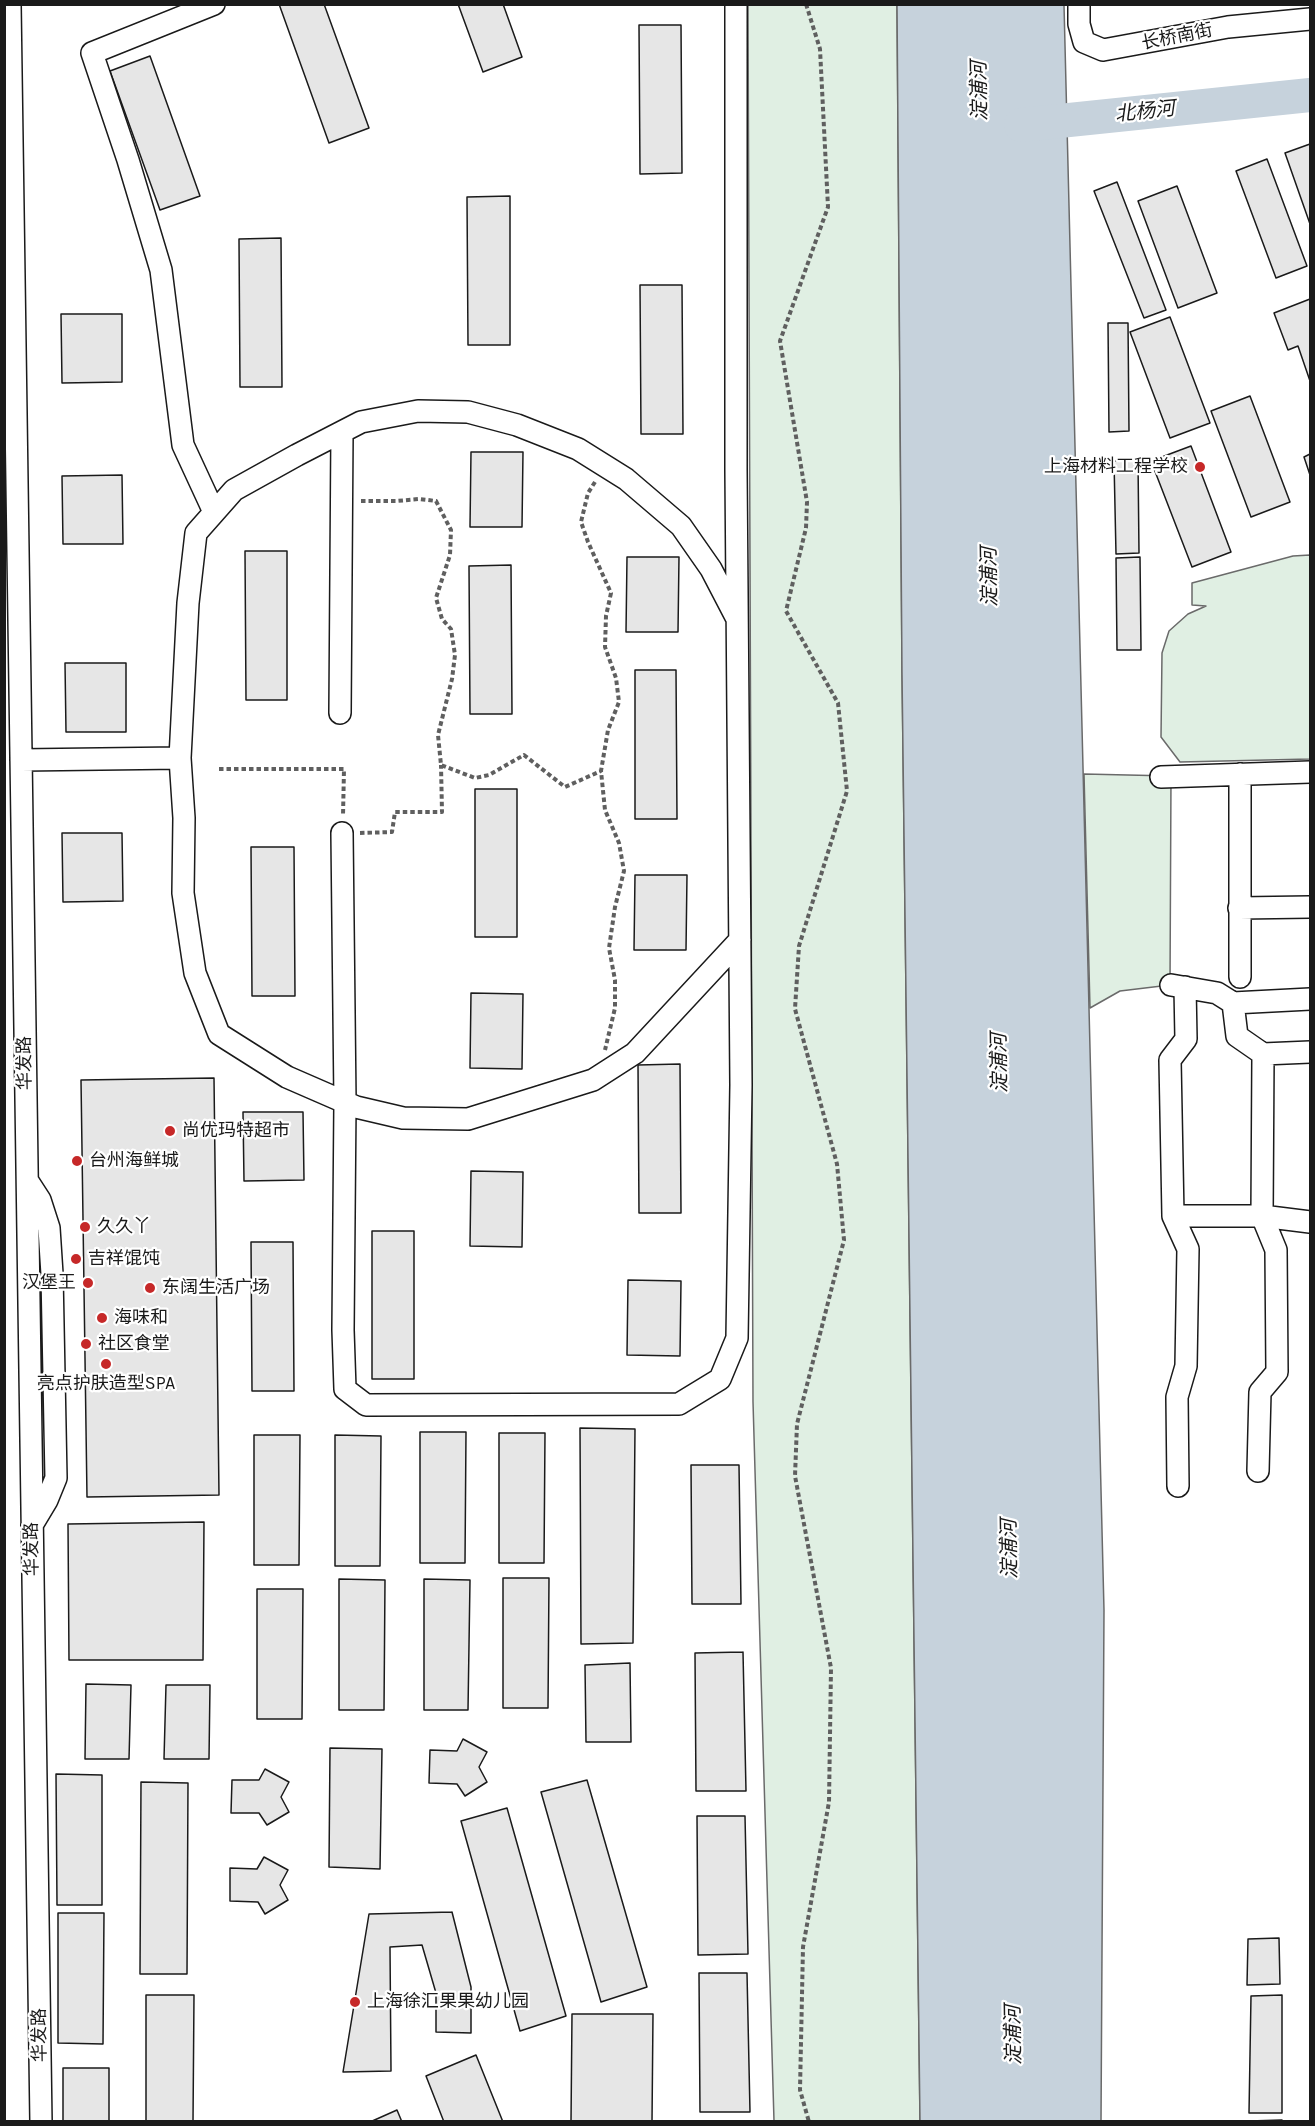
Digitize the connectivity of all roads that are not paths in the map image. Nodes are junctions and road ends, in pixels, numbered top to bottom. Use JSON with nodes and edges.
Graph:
{"nodes":[{"id":1,"x":10,"y":4,"type":"edge"},
{"id":2,"x":214,"y":4,"type":"edge"},
{"id":3,"x":736,"y":4,"type":"edge"},
{"id":4,"x":1079,"y":4,"type":"edge"},
{"id":5,"x":1311,"y":20,"type":"edge"},
{"id":6,"x":342,"y":432,"type":"junction"},
{"id":7,"x":214,"y":512,"type":"junction"},
{"id":8,"x":737,"y":621,"type":"junction"},
{"id":9,"x":340,"y":713,"type":"dead end"},
{"id":10,"x":180,"y":758,"type":"junction"},
{"id":11,"x":21,"y":760,"type":"junction"},
{"id":12,"x":1311,"y":772,"type":"edge"},
{"id":13,"x":1240,"y":774,"type":"junction"},
{"id":14,"x":1161,"y":777,"type":"dead end"},
{"id":15,"x":342,"y":833,"type":"road end"},
{"id":16,"x":1311,"y":907,"type":"edge"},
{"id":17,"x":1239,"y":908,"type":"junction"},
{"id":18,"x":740,"y":940,"type":"junction"},
{"id":19,"x":1240,"y":977,"type":"dead end"},
{"id":20,"x":1311,"y":999,"type":"edge"},
{"id":21,"x":1233,"y":1003,"type":"junction"},
{"id":22,"x":1311,"y":1052,"type":"edge"},
{"id":23,"x":1263,"y":1054,"type":"junction"},
{"id":24,"x":345,"y":1102,"type":"junction"},
{"id":25,"x":1173,"y":1216,"type":"junction"},
{"id":26,"x":1262,"y":1216,"type":"junction"},
{"id":27,"x":1311,"y":1222,"type":"edge"},
{"id":28,"x":1258,"y":1471,"type":"dead end"},
{"id":29,"x":1178,"y":1486,"type":"dead end"},
{"id":30,"x":41,"y":2121,"type":"edge"}],
"edges":[{"from":1,"to":11,"type":"street","name":"华发路"},
{"from":2,"to":7,"type":"street"},
{"from":3,"to":8,"type":"street"},
{"from":4,"to":5,"type":"street","name":"长桥南街"},
{"from":6,"to":7,"type":"street"},
{"from":6,"to":8,"type":"street"},
{"from":6,"to":9,"type":"street"},
{"from":7,"to":10,"type":"street"},
{"from":8,"to":18,"type":"street"},
{"from":10,"to":11,"type":"street"},
{"from":10,"to":24,"type":"street"},
{"from":11,"to":30,"type":"street","name":"华发路"},
{"from":12,"to":13,"type":"street"},
{"from":13,"to":14,"type":"street"},
{"from":13,"to":17,"type":"street"},
{"from":15,"to":24,"type":"street"},
{"from":16,"to":17,"type":"street"},
{"from":17,"to":19,"type":"street"},
{"from":18,"to":24,"type":"street"},
{"from":18,"to":24,"type":"street"},
{"from":20,"to":21,"type":"street"},
{"from":21,"to":23,"type":"street"},
{"from":21,"to":25,"type":"street"},
{"from":22,"to":23,"type":"street"},
{"from":23,"to":26,"type":"street"},
{"from":25,"to":26,"type":"street"},
{"from":25,"to":29,"type":"street"},
{"from":26,"to":27,"type":"street"},
{"from":26,"to":28,"type":"street"}]}
